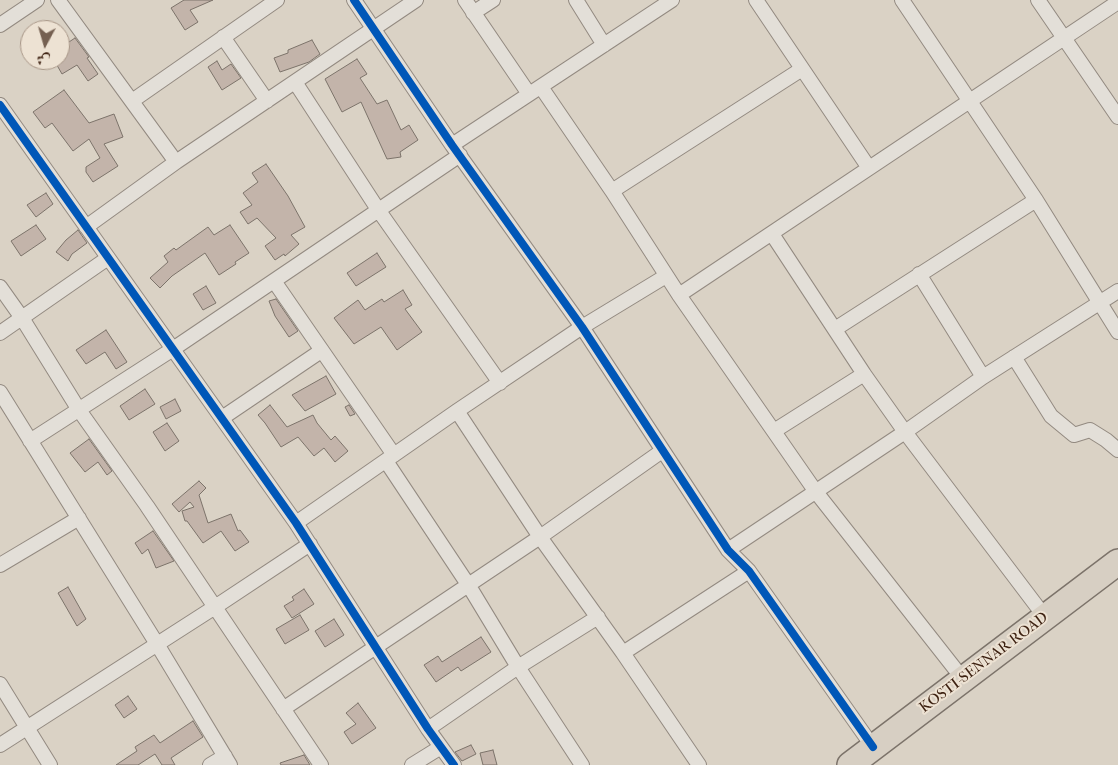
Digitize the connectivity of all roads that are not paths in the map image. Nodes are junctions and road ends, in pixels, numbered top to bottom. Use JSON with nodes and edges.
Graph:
{"nodes":[{"id":1,"x":38,"y":0,"type":"edge"},
{"id":2,"x":58,"y":0,"type":"edge"},
{"id":3,"x":277,"y":0,"type":"edge"},
{"id":4,"x":354,"y":0,"type":"edge"},
{"id":5,"x":416,"y":0,"type":"edge"},
{"id":6,"x":465,"y":0,"type":"edge"},
{"id":7,"x":493,"y":0,"type":"edge"},
{"id":8,"x":576,"y":0,"type":"edge"},
{"id":9,"x":672,"y":0,"type":"edge"},
{"id":10,"x":756,"y":0,"type":"edge"},
{"id":11,"x":902,"y":0,"type":"edge"},
{"id":12,"x":1038,"y":0,"type":"edge"},
{"id":13,"x":1118,"y":2,"type":"edge"},
{"id":14,"x":473,"y":13,"type":"junction"},
{"id":15,"x":0,"y":25,"type":"edge"},
{"id":16,"x":374,"y":30,"type":"junction"},
{"id":17,"x":223,"y":37,"type":"junction"},
{"id":18,"x":1065,"y":38,"type":"junction"},
{"id":19,"x":604,"y":44,"type":"junction"},
{"id":20,"x":802,"y":69,"type":"junction"},
{"id":21,"x":295,"y":82,"type":"junction"},
{"id":22,"x":535,"y":91,"type":"junction"},
{"id":23,"x":132,"y":101,"type":"junction"},
{"id":24,"x":266,"y":101,"type":"junction"},
{"id":25,"x":969,"y":101,"type":"junction"},
{"id":26,"x":1114,"y":103,"type":"edge"},
{"id":27,"x":0,"y":106,"type":"edge"},
{"id":28,"x":1118,"y":118,"type":"edge"},
{"id":29,"x":456,"y":150,"type":"junction"},
{"id":30,"x":176,"y":162,"type":"junction"},
{"id":31,"x":869,"y":168,"type":"junction"},
{"id":32,"x":612,"y":191,"type":"junction"},
{"id":33,"x":1036,"y":200,"type":"junction"},
{"id":34,"x":379,"y":211,"type":"junction"},
{"id":35,"x":86,"y":228,"type":"junction"},
{"id":36,"x":772,"y":234,"type":"junction"},
{"id":37,"x":108,"y":258,"type":"junction"},
{"id":38,"x":919,"y":274,"type":"junction"},
{"id":39,"x":666,"y":276,"type":"junction"},
{"id":40,"x":274,"y":281,"type":"junction"},
{"id":41,"x":0,"y":287,"type":"edge"},
{"id":42,"x":1118,"y":290,"type":"edge"},
{"id":43,"x":679,"y":295,"type":"junction"},
{"id":44,"x":1100,"y":302,"type":"junction"},
{"id":45,"x":22,"y":318,"type":"junction"},
{"id":46,"x":582,"y":327,"type":"junction"},
{"id":47,"x":835,"y":329,"type":"junction"},
{"id":48,"x":1118,"y":332,"type":"edge"},
{"id":49,"x":0,"y":333,"type":"edge"},
{"id":50,"x":173,"y":349,"type":"junction"},
{"id":51,"x":321,"y":352,"type":"junction"},
{"id":52,"x":1014,"y":357,"type":"junction"},
{"id":53,"x":864,"y":374,"type":"junction"},
{"id":54,"x":983,"y":377,"type":"junction"},
{"id":55,"x":500,"y":382,"type":"junction"},
{"id":56,"x":0,"y":392,"type":"edge"},
{"id":57,"x":79,"y":410,"type":"junction"},
{"id":58,"x":457,"y":411,"type":"junction"},
{"id":59,"x":222,"y":418,"type":"junction"},
{"id":60,"x":774,"y":431,"type":"junction"},
{"id":61,"x":905,"y":432,"type":"junction"},
{"id":62,"x":30,"y":441,"type":"junction"},
{"id":63,"x":1118,"y":450,"type":"edge"},
{"id":64,"x":662,"y":451,"type":"junction"},
{"id":65,"x":390,"y":458,"type":"junction"},
{"id":66,"x":816,"y":492,"type":"junction"},
{"id":67,"x":79,"y":518,"type":"junction"},
{"id":68,"x":296,"y":523,"type":"junction"},
{"id":69,"x":540,"y":537,"type":"junction"},
{"id":70,"x":310,"y":544,"type":"junction"},
{"id":71,"x":728,"y":550,"type":"junction"},
{"id":72,"x":1118,"y":562,"type":"edge"},
{"id":73,"x":0,"y":565,"type":"edge"},
{"id":74,"x":749,"y":571,"type":"junction"},
{"id":75,"x":468,"y":586,"type":"junction"},
{"id":76,"x":215,"y":607,"type":"junction"},
{"id":77,"x":598,"y":617,"type":"junction"},
{"id":78,"x":1045,"y":617,"type":"junction"},
{"id":79,"x":157,"y":644,"type":"junction"},
{"id":80,"x":376,"y":647,"type":"junction"},
{"id":81,"x":623,"y":653,"type":"junction"},
{"id":82,"x":518,"y":667,"type":"junction"},
{"id":83,"x":963,"y":679,"type":"junction"},
{"id":84,"x":0,"y":684,"type":"edge"},
{"id":85,"x":283,"y":709,"type":"junction"},
{"id":86,"x":28,"y":729,"type":"junction"},
{"id":87,"x":428,"y":729,"type":"junction"},
{"id":88,"x":0,"y":745,"type":"edge"},
{"id":89,"x":441,"y":747,"type":"junction"},
{"id":90,"x":873,"y":747,"type":"junction"},
{"id":91,"x":228,"y":761,"type":"edge"},
{"id":92,"x":50,"y":765,"type":"edge"},
{"id":93,"x":210,"y":765,"type":"edge"},
{"id":94,"x":321,"y":765,"type":"edge"},
{"id":95,"x":412,"y":765,"type":"edge"},
{"id":96,"x":454,"y":765,"type":"edge"},
{"id":97,"x":582,"y":765,"type":"edge"},
{"id":98,"x":699,"y":765,"type":"edge"},
{"id":99,"x":850,"y":765,"type":"edge"}],
"edges":[{"from":1,"to":15,"type":"street"},
{"from":2,"to":23,"type":"street"},
{"from":3,"to":17,"type":"street"},
{"from":4,"to":16,"type":"street"},
{"from":5,"to":16,"type":"street"},
{"from":6,"to":14,"type":"street"},
{"from":7,"to":14,"type":"street"},
{"from":8,"to":19,"type":"street"},
{"from":9,"to":19,"type":"street"},
{"from":10,"to":20,"type":"street"},
{"from":11,"to":25,"type":"street"},
{"from":12,"to":18,"type":"street"},
{"from":13,"to":18,"type":"street"},
{"from":14,"to":22,"type":"street"},
{"from":16,"to":21,"type":"street"},
{"from":16,"to":29,"type":"street"},
{"from":17,"to":23,"type":"street"},
{"from":17,"to":24,"type":"street"},
{"from":18,"to":25,"type":"street"},
{"from":18,"to":26,"type":"street"},
{"from":19,"to":22,"type":"street"},
{"from":20,"to":31,"type":"street"},
{"from":20,"to":32,"type":"street"},
{"from":21,"to":24,"type":"street"},
{"from":21,"to":34,"type":"street"},
{"from":22,"to":29,"type":"street"},
{"from":22,"to":32,"type":"street"},
{"from":23,"to":30,"type":"street"},
{"from":24,"to":30,"type":"street"},
{"from":25,"to":31,"type":"street"},
{"from":25,"to":33,"type":"street"},
{"from":26,"to":28,"type":"street"},
{"from":27,"to":35,"type":"street"},
{"from":29,"to":34,"type":"street"},
{"from":29,"to":46,"type":"street"},
{"from":30,"to":35,"type":"street"},
{"from":31,"to":36,"type":"street"},
{"from":32,"to":39,"type":"street"},
{"from":33,"to":38,"type":"street"},
{"from":33,"to":44,"type":"street"},
{"from":34,"to":40,"type":"street"},
{"from":34,"to":55,"type":"street"},
{"from":35,"to":37,"type":"street"},
{"from":36,"to":43,"type":"street"},
{"from":36,"to":47,"type":"street"},
{"from":37,"to":45,"type":"street"},
{"from":37,"to":50,"type":"street"},
{"from":38,"to":47,"type":"street"},
{"from":38,"to":54,"type":"street"},
{"from":39,"to":43,"type":"street"},
{"from":39,"to":46,"type":"street"},
{"from":40,"to":50,"type":"street"},
{"from":40,"to":51,"type":"street"},
{"from":41,"to":45,"type":"street"},
{"from":42,"to":44,"type":"street"},
{"from":43,"to":60,"type":"street"},
{"from":44,"to":48,"type":"street"},
{"from":44,"to":52,"type":"street"},
{"from":45,"to":49,"type":"street"},
{"from":45,"to":57,"type":"street"},
{"from":46,"to":55,"type":"street"},
{"from":46,"to":64,"type":"street"},
{"from":47,"to":53,"type":"street"},
{"from":50,"to":57,"type":"street"},
{"from":50,"to":59,"type":"street"},
{"from":51,"to":59,"type":"street"},
{"from":51,"to":65,"type":"street"},
{"from":52,"to":54,"type":"street"},
{"from":52,"to":63,"type":"street"},
{"from":53,"to":60,"type":"street"},
{"from":53,"to":61,"type":"street"},
{"from":54,"to":61,"type":"street"},
{"from":55,"to":58,"type":"street"},
{"from":56,"to":62,"type":"street"},
{"from":57,"to":62,"type":"street"},
{"from":57,"to":76,"type":"street"},
{"from":58,"to":65,"type":"street"},
{"from":58,"to":69,"type":"street"},
{"from":59,"to":68,"type":"street"},
{"from":60,"to":66,"type":"street"},
{"from":61,"to":66,"type":"street"},
{"from":61,"to":78,"type":"street"},
{"from":62,"to":67,"type":"street"},
{"from":64,"to":69,"type":"street"},
{"from":64,"to":71,"type":"street"},
{"from":65,"to":68,"type":"street"},
{"from":65,"to":75,"type":"street"},
{"from":66,"to":71,"type":"street"},
{"from":66,"to":83,"type":"street"},
{"from":67,"to":73,"type":"street"},
{"from":67,"to":79,"type":"street"},
{"from":68,"to":70,"type":"street"},
{"from":69,"to":75,"type":"street"},
{"from":69,"to":77,"type":"street"},
{"from":70,"to":76,"type":"street"},
{"from":70,"to":80,"type":"street"},
{"from":71,"to":74,"type":"street"},
{"from":72,"to":78,"type":"highway","name":"KOSTI-SENNAR ROAD"},
{"from":74,"to":81,"type":"street"},
{"from":74,"to":90,"type":"street"},
{"from":75,"to":80,"type":"street"},
{"from":75,"to":82,"type":"street"},
{"from":76,"to":79,"type":"street"},
{"from":76,"to":85,"type":"street"},
{"from":77,"to":81,"type":"street"},
{"from":77,"to":82,"type":"street"},
{"from":78,"to":83,"type":"highway","name":"KOSTI-SENNAR ROAD"},
{"from":79,"to":86,"type":"street"},
{"from":79,"to":91,"type":"street"},
{"from":80,"to":85,"type":"street"},
{"from":80,"to":87,"type":"street"},
{"from":81,"to":98,"type":"street"},
{"from":82,"to":87,"type":"street"},
{"from":82,"to":97,"type":"street"},
{"from":83,"to":90,"type":"highway","name":"KOSTI-SENNAR ROAD"},
{"from":84,"to":86,"type":"street"},
{"from":85,"to":94,"type":"street"},
{"from":86,"to":88,"type":"street"},
{"from":86,"to":92,"type":"street"},
{"from":87,"to":89,"type":"street"},
{"from":89,"to":95,"type":"street"},
{"from":89,"to":96,"type":"street"},
{"from":90,"to":99,"type":"highway","name":"KOSTI-SENNAR ROAD"},
{"from":91,"to":93,"type":"street"}]}
